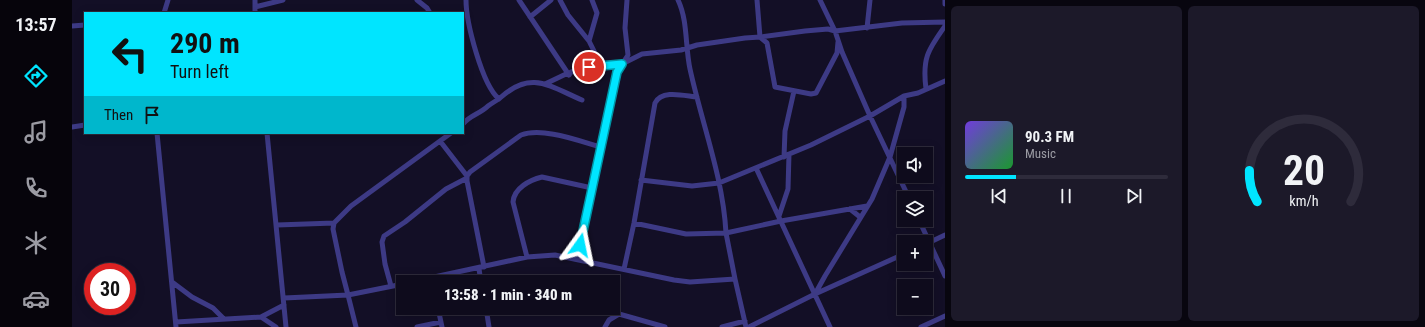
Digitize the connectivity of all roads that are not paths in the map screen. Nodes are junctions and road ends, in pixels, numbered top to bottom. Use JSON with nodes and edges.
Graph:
{"nodes":[{"id":1,"x":168,"y":0,"type":"edge"},
{"id":2,"x":254,"y":0,"type":"edge"},
{"id":3,"x":283,"y":0,"type":"edge"},
{"id":4,"x":417,"y":0,"type":"edge"},
{"id":5,"x":466,"y":0,"type":"edge"},
{"id":6,"x":519,"y":0,"type":"edge"},
{"id":7,"x":551,"y":0,"type":"edge"},
{"id":8,"x":560,"y":0,"type":"edge"},
{"id":9,"x":592,"y":0,"type":"edge"},
{"id":10,"x":627,"y":0,"type":"edge"},
{"id":11,"x":678,"y":0,"type":"edge"},
{"id":12,"x":757,"y":0,"type":"edge"},
{"id":13,"x":820,"y":0,"type":"edge"},
{"id":14,"x":870,"y":0,"type":"edge"},
{"id":15,"x":945,"y":0,"type":"edge"},
{"id":16,"x":945,"y":4,"type":"edge"},
{"id":17,"x":255,"y":10,"type":"edge"},
{"id":18,"x":164,"y":12,"type":"edge"},
{"id":19,"x":429,"y":12,"type":"edge"},
{"id":20,"x":530,"y":17,"type":"junction"},
{"id":21,"x":945,"y":22,"type":"edge"},
{"id":22,"x":84,"y":25,"type":"edge"},
{"id":23,"x":72,"y":26,"type":"edge"},
{"id":24,"x":945,"y":26,"type":"edge"},
{"id":25,"x":867,"y":28,"type":"junction"},
{"id":26,"x":835,"y":31,"type":"junction"},
{"id":27,"x":760,"y":37,"type":"junction"},
{"id":28,"x":838,"y":39,"type":"junction"},
{"id":29,"x":589,"y":41,"type":"junction"},
{"id":30,"x":686,"y":49,"type":"junction"},
{"id":31,"x":622,"y":64,"type":"junction"},
{"id":32,"x":601,"y":65,"type":"junction"},
{"id":33,"x":569,"y":75,"type":"junction"},
{"id":34,"x":945,"y":81,"type":"edge"},
{"id":35,"x":545,"y":84,"type":"junction"},
{"id":36,"x":926,"y":89,"type":"junction"},
{"id":37,"x":794,"y":91,"type":"junction"},
{"id":38,"x":904,"y":96,"type":"junction"},
{"id":39,"x":697,"y":97,"type":"junction"},
{"id":40,"x":499,"y":99,"type":"junction"},
{"id":41,"x":582,"y":100,"type":"dead end"},
{"id":42,"x":870,"y":116,"type":"junction"},
{"id":43,"x":464,"y":121,"type":"edge"},
{"id":44,"x":84,"y":125,"type":"edge"},
{"id":45,"x":72,"y":126,"type":"edge"},
{"id":46,"x":157,"y":134,"type":"edge"},
{"id":47,"x":267,"y":134,"type":"edge"},
{"id":48,"x":450,"y":134,"type":"edge"},
{"id":49,"x":440,"y":141,"type":"junction"},
{"id":50,"x":601,"y":147,"type":"junction"},
{"id":51,"x":790,"y":154,"type":"junction"},
{"id":52,"x":784,"y":157,"type":"junction"},
{"id":53,"x":890,"y":157,"type":"junction"},
{"id":54,"x":756,"y":168,"type":"junction"},
{"id":55,"x":467,"y":177,"type":"junction"},
{"id":56,"x":641,"y":180,"type":"junction"},
{"id":57,"x":719,"y":183,"type":"junction"},
{"id":58,"x":592,"y":188,"type":"junction"},
{"id":59,"x":906,"y":191,"type":"edge"},
{"id":60,"x":867,"y":206,"type":"junction"},
{"id":61,"x":850,"y":209,"type":"junction"},
{"id":62,"x":860,"y":217,"type":"junction"},
{"id":63,"x":780,"y":219,"type":"junction"},
{"id":64,"x":334,"y":222,"type":"junction"},
{"id":65,"x":634,"y":223,"type":"junction"},
{"id":66,"x":277,"y":225,"type":"junction"},
{"id":67,"x":726,"y":233,"type":"junction"},
{"id":68,"x":945,"y":235,"type":"edge"},
{"id":69,"x":933,"y":241,"type":"edge"},
{"id":70,"x":933,"y":253,"type":"edge"},
{"id":71,"x":527,"y":257,"type":"junction"},
{"id":72,"x":897,"y":257,"type":"edge"},
{"id":73,"x":578,"y":259,"type":"junction"},
{"id":74,"x":481,"y":268,"type":"junction"},
{"id":75,"x":624,"y":269,"type":"junction"},
{"id":76,"x":452,"y":275,"type":"edge"},
{"id":77,"x":481,"y":275,"type":"edge"},
{"id":78,"x":945,"y":276,"type":"edge"},
{"id":79,"x":735,"y":279,"type":"junction"},
{"id":80,"x":172,"y":282,"type":"junction"},
{"id":81,"x":396,"y":285,"type":"edge"},
{"id":82,"x":391,"y":286,"type":"junction"},
{"id":83,"x":348,"y":295,"type":"junction"},
{"id":84,"x":815,"y":295,"type":"junction"},
{"id":85,"x":284,"y":298,"type":"junction"},
{"id":86,"x":284,"y":305,"type":"junction"},
{"id":87,"x":620,"y":314,"type":"edge"},
{"id":88,"x":487,"y":315,"type":"edge"},
{"id":89,"x":607,"y":315,"type":"edge"},
{"id":90,"x":617,"y":315,"type":"edge"},
{"id":91,"x":261,"y":316,"type":"junction"},
{"id":92,"x":945,"y":316,"type":"edge"},
{"id":93,"x":223,"y":318,"type":"junction"},
{"id":94,"x":609,"y":320,"type":"junction"},
{"id":95,"x":745,"y":321,"type":"junction"},
{"id":96,"x":176,"y":324,"type":"edge"},
{"id":97,"x":441,"y":324,"type":"edge"},
{"id":98,"x":276,"y":327,"type":"edge"},
{"id":99,"x":286,"y":327,"type":"edge"},
{"id":100,"x":356,"y":327,"type":"edge"},
{"id":101,"x":417,"y":327,"type":"edge"},
{"id":102,"x":489,"y":327,"type":"edge"},
{"id":103,"x":605,"y":327,"type":"edge"},
{"id":104,"x":665,"y":327,"type":"edge"},
{"id":105,"x":722,"y":327,"type":"edge"},
{"id":106,"x":748,"y":327,"type":"edge"},
{"id":107,"x":830,"y":327,"type":"edge"},
{"id":108,"x":921,"y":327,"type":"edge"}],
"edges":[{"from":1,"to":18,"type":"street"},
{"from":2,"to":17,"type":"street"},
{"from":3,"to":17,"type":"street"},
{"from":4,"to":19,"type":"street"},
{"from":5,"to":40,"type":"street"},
{"from":6,"to":20,"type":"street"},
{"from":7,"to":20,"type":"street"},
{"from":8,"to":29,"type":"street"},
{"from":9,"to":29,"type":"street"},
{"from":10,"to":31,"type":"street"},
{"from":11,"to":30,"type":"street"},
{"from":12,"to":27,"type":"street"},
{"from":13,"to":26,"type":"street"},
{"from":14,"to":25,"type":"street"},
{"from":15,"to":16,"type":"street"},
{"from":20,"to":33,"type":"street"},
{"from":21,"to":25,"type":"street"},
{"from":22,"to":23,"type":"street"},
{"from":24,"to":36,"type":"street"},
{"from":25,"to":26,"type":"street"},
{"from":26,"to":27,"type":"street"},
{"from":26,"to":28,"type":"street"},
{"from":27,"to":30,"type":"street"},
{"from":27,"to":37,"type":"street"},
{"from":28,"to":37,"type":"street"},
{"from":28,"to":42,"type":"street"},
{"from":29,"to":32,"type":"street"},
{"from":30,"to":31,"type":"street"},
{"from":30,"to":39,"type":"street"},
{"from":31,"to":32,"type":"street"},
{"from":31,"to":50,"type":"street"},
{"from":32,"to":33,"type":"street"},
{"from":33,"to":35,"type":"street"},
{"from":34,"to":36,"type":"street"},
{"from":35,"to":40,"type":"street"},
{"from":35,"to":41,"type":"street"},
{"from":36,"to":38,"type":"street"},
{"from":37,"to":52,"type":"street"},
{"from":38,"to":42,"type":"street"},
{"from":38,"to":53,"type":"street"},
{"from":39,"to":56,"type":"street"},
{"from":39,"to":57,"type":"street"},
{"from":40,"to":43,"type":"street"},
{"from":42,"to":51,"type":"street"},
{"from":42,"to":53,"type":"street"},
{"from":44,"to":45,"type":"street"},
{"from":46,"to":80,"type":"street"},
{"from":47,"to":66,"type":"street"},
{"from":48,"to":49,"type":"street"},
{"from":49,"to":55,"type":"street"},
{"from":49,"to":64,"type":"street"},
{"from":50,"to":55,"type":"street"},
{"from":50,"to":58,"type":"street"},
{"from":51,"to":52,"type":"street"},
{"from":51,"to":63,"type":"street"},
{"from":52,"to":54,"type":"street"},
{"from":53,"to":59,"type":"street"},
{"from":53,"to":60,"type":"street"},
{"from":54,"to":57,"type":"street"},
{"from":54,"to":63,"type":"street"},
{"from":55,"to":74,"type":"street"},
{"from":55,"to":82,"type":"street"},
{"from":56,"to":57,"type":"street"},
{"from":56,"to":65,"type":"street"},
{"from":57,"to":67,"type":"street"},
{"from":58,"to":71,"type":"street"},
{"from":58,"to":73,"type":"street"},
{"from":60,"to":61,"type":"street"},
{"from":60,"to":62,"type":"street"},
{"from":61,"to":62,"type":"street"},
{"from":61,"to":63,"type":"street"},
{"from":62,"to":84,"type":"street"},
{"from":63,"to":67,"type":"street"},
{"from":63,"to":84,"type":"street"},
{"from":64,"to":66,"type":"street"},
{"from":64,"to":83,"type":"street"},
{"from":65,"to":67,"type":"street"},
{"from":65,"to":75,"type":"street"},
{"from":66,"to":85,"type":"street"},
{"from":67,"to":79,"type":"street"},
{"from":68,"to":69,"type":"street"},
{"from":70,"to":78,"type":"street"},
{"from":71,"to":73,"type":"street"},
{"from":71,"to":74,"type":"street"},
{"from":72,"to":84,"type":"street"},
{"from":73,"to":75,"type":"street"},
{"from":74,"to":76,"type":"street"},
{"from":74,"to":77,"type":"street"},
{"from":75,"to":79,"type":"street"},
{"from":79,"to":95,"type":"street"},
{"from":80,"to":93,"type":"street"},
{"from":80,"to":96,"type":"street"},
{"from":81,"to":82,"type":"street"},
{"from":82,"to":83,"type":"street"},
{"from":83,"to":85,"type":"street"},
{"from":83,"to":100,"type":"street"},
{"from":84,"to":106,"type":"street"},
{"from":84,"to":107,"type":"street"},
{"from":85,"to":86,"type":"street"},
{"from":86,"to":91,"type":"street"},
{"from":86,"to":99,"type":"street"},
{"from":87,"to":104,"type":"street"},
{"from":88,"to":102,"type":"street"},
{"from":89,"to":94,"type":"street"},
{"from":90,"to":94,"type":"street"},
{"from":91,"to":93,"type":"street"},
{"from":91,"to":98,"type":"street"},
{"from":92,"to":108,"type":"street"},
{"from":93,"to":96,"type":"street"},
{"from":94,"to":103,"type":"street"},
{"from":95,"to":105,"type":"street"},
{"from":95,"to":106,"type":"street"},
{"from":97,"to":101,"type":"street"}]}
